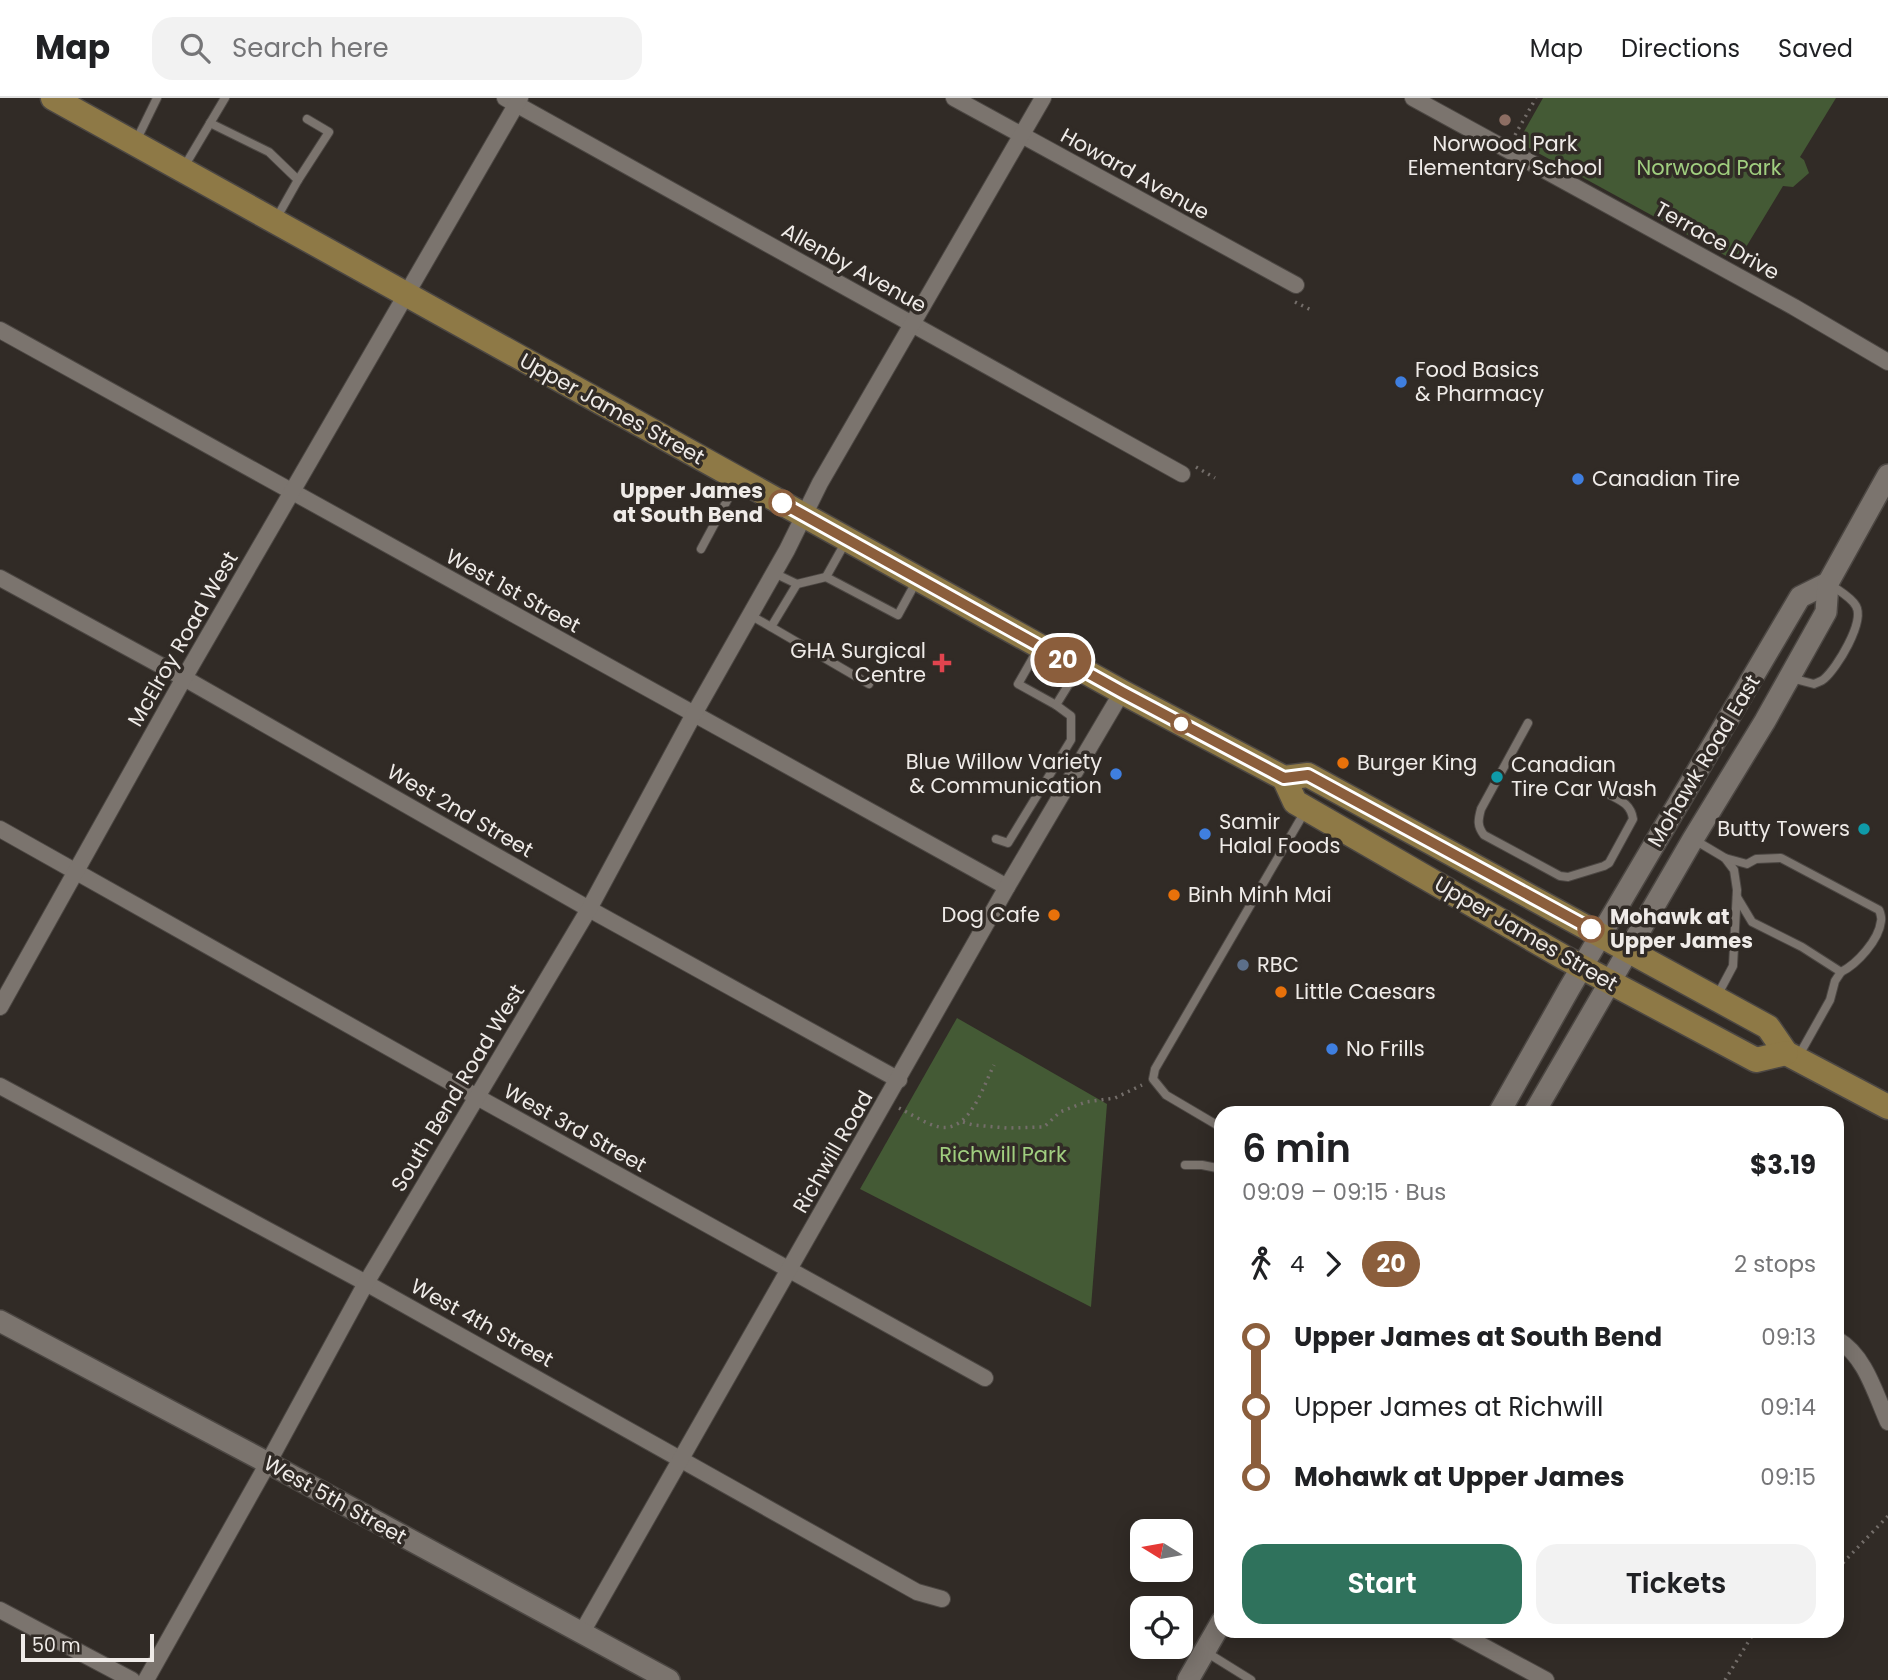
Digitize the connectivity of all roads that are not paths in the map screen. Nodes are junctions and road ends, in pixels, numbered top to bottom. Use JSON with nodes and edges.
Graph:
{"nodes":[{"id":1,"x":53,"y":98,"type":"edge"},
{"id":2,"x":157,"y":98,"type":"edge"},
{"id":3,"x":225,"y":98,"type":"edge"},
{"id":4,"x":954,"y":98,"type":"edge"},
{"id":5,"x":1043,"y":98,"type":"edge"},
{"id":6,"x":1413,"y":98,"type":"edge"},
{"id":7,"x":514,"y":100,"type":"edge"},
{"id":8,"x":307,"y":119,"type":"dead end"},
{"id":9,"x":210,"y":123,"type":"junction"},
{"id":10,"x":1021,"y":135,"type":"junction"},
{"id":11,"x":134,"y":143,"type":"junction"},
{"id":12,"x":183,"y":170,"type":"junction"},
{"id":13,"x":298,"y":180,"type":"junction"},
{"id":14,"x":275,"y":222,"type":"junction"},
{"id":15,"x":1296,"y":285,"type":"dead end"},
{"id":16,"x":405,"y":294,"type":"junction"},
{"id":17,"x":912,"y":324,"type":"junction"},
{"id":18,"x":0,"y":330,"type":"edge"},
{"id":19,"x":1888,"y":362,"type":"edge"},
{"id":20,"x":1182,"y":474,"type":"dead end"},
{"id":21,"x":1888,"y":475,"type":"edge"},
{"id":22,"x":738,"y":479,"type":"junction"},
{"id":23,"x":291,"y":493,"type":"junction"},
{"id":24,"x":803,"y":516,"type":"junction"},
{"id":25,"x":847,"y":540,"type":"junction"},
{"id":26,"x":701,"y":549,"type":"dead end"},
{"id":27,"x":774,"y":573,"type":"junction"},
{"id":28,"x":826,"y":577,"type":"junction"},
{"id":29,"x":0,"y":578,"type":"edge"},
{"id":30,"x":917,"y":579,"type":"junction"},
{"id":31,"x":1828,"y":583,"type":"junction"},
{"id":32,"x":797,"y":584,"type":"junction"},
{"id":33,"x":750,"y":615,"type":"junction"},
{"id":34,"x":771,"y":627,"type":"junction"},
{"id":35,"x":1039,"y":647,"type":"junction"},
{"id":36,"x":1078,"y":668,"type":"junction"},
{"id":37,"x":184,"y":678,"type":"junction"},
{"id":38,"x":1789,"y":678,"type":"junction"},
{"id":39,"x":869,"y":684,"type":"dead end"},
{"id":40,"x":1122,"y":692,"type":"junction"},
{"id":41,"x":1056,"y":705,"type":"junction"},
{"id":42,"x":694,"y":714,"type":"junction"},
{"id":43,"x":1528,"y":723,"type":"dead end"},
{"id":44,"x":1284,"y":778,"type":"junction"},
{"id":45,"x":1330,"y":787,"type":"junction"},
{"id":46,"x":1610,"y":795,"type":"dead end"},
{"id":47,"x":1306,"y":809,"type":"junction"},
{"id":48,"x":0,"y":829,"type":"edge"},
{"id":49,"x":1357,"y":837,"type":"junction"},
{"id":50,"x":996,"y":839,"type":"dead end"},
{"id":51,"x":1693,"y":839,"type":"junction"},
{"id":52,"x":1725,"y":858,"type":"junction"},
{"id":53,"x":77,"y":870,"type":"junction"},
{"id":54,"x":1007,"y":887,"type":"junction"},
{"id":55,"x":1737,"y":897,"type":"junction"},
{"id":56,"x":589,"y":909,"type":"junction"},
{"id":57,"x":1591,"y":951,"type":"junction"},
{"id":58,"x":1620,"y":966,"type":"junction"},
{"id":59,"x":1841,"y":972,"type":"junction"},
{"id":60,"x":1716,"y":998,"type":"junction"},
{"id":61,"x":0,"y":1007,"type":"edge"},
{"id":62,"x":1791,"y":1056,"type":"junction"},
{"id":63,"x":899,"y":1080,"type":"junction"},
{"id":64,"x":0,"y":1086,"type":"edge"},
{"id":65,"x":477,"y":1097,"type":"junction"},
{"id":66,"x":1503,"y":1106,"type":"edge"},
{"id":67,"x":1538,"y":1106,"type":"edge"},
{"id":68,"x":1888,"y":1107,"type":"edge"},
{"id":69,"x":1214,"y":1123,"type":"edge"},
{"id":70,"x":1185,"y":1165,"type":"dead end"},
{"id":71,"x":1214,"y":1167,"type":"edge"},
{"id":72,"x":790,"y":1270,"type":"junction"},
{"id":73,"x":366,"y":1283,"type":"junction"},
{"id":74,"x":0,"y":1321,"type":"edge"},
{"id":75,"x":1844,"y":1344,"type":"edge"},
{"id":76,"x":985,"y":1378,"type":"dead end"},
{"id":77,"x":1888,"y":1422,"type":"edge"},
{"id":78,"x":681,"y":1459,"type":"junction"},
{"id":79,"x":268,"y":1463,"type":"junction"},
{"id":80,"x":942,"y":1599,"type":"dead end"},
{"id":81,"x":0,"y":1609,"type":"edge"},
{"id":82,"x":580,"y":1634,"type":"junction"},
{"id":83,"x":1214,"y":1634,"type":"edge"},
{"id":84,"x":1468,"y":1638,"type":"edge"},
{"id":85,"x":1204,"y":1651,"type":"junction"},
{"id":86,"x":132,"y":1680,"type":"edge"},
{"id":87,"x":146,"y":1680,"type":"edge"},
{"id":88,"x":669,"y":1680,"type":"edge"},
{"id":89,"x":1188,"y":1680,"type":"edge"},
{"id":90,"x":1251,"y":1680,"type":"edge"},
{"id":91,"x":1546,"y":1680,"type":"edge"}],
"edges":[{"from":1,"to":11,"type":"main road","name":"Upper James Street"},
{"from":2,"to":11,"type":"lane"},
{"from":3,"to":9,"type":"lane"},
{"from":4,"to":10,"type":"street","name":"Howard Avenue"},
{"from":5,"to":10,"type":"street","name":"South Bend Road West"},
{"from":6,"to":19,"type":"street","name":"Terrace Drive"},
{"from":7,"to":16,"type":"street","name":"McElroy Road West"},
{"from":7,"to":17,"type":"street","name":"Allenby Avenue"},
{"from":8,"to":13,"type":"lane"},
{"from":9,"to":12,"type":"lane"},
{"from":9,"to":13,"type":"lane"},
{"from":10,"to":15,"type":"street","name":"Howard Avenue"},
{"from":10,"to":17,"type":"street","name":"South Bend Road West"},
{"from":11,"to":12,"type":"main road","name":"Upper James Street"},
{"from":12,"to":14,"type":"main road","name":"Upper James Street"},
{"from":13,"to":14,"type":"lane"},
{"from":14,"to":16,"type":"main road","name":"Upper James Street"},
{"from":16,"to":22,"type":"main road","name":"Upper James Street"},
{"from":16,"to":23,"type":"street","name":"McElroy Road West"},
{"from":17,"to":20,"type":"street","name":"Allenby Avenue"},
{"from":17,"to":24,"type":"street","name":"South Bend Road West"},
{"from":18,"to":23,"type":"street","name":"West 1st Street"},
{"from":21,"to":31,"type":"main road","name":"Mohawk Road East"},
{"from":22,"to":24,"type":"main road","name":"Upper James Street"},
{"from":22,"to":26,"type":"lane"},
{"from":23,"to":37,"type":"street","name":"McElroy Road West"},
{"from":23,"to":42,"type":"street","name":"West 1st Street"},
{"from":24,"to":25,"type":"main road","name":"Upper James Street"},
{"from":24,"to":27,"type":"street","name":"South Bend Road West"},
{"from":25,"to":28,"type":"lane"},
{"from":25,"to":30,"type":"main road","name":"Upper James Street"},
{"from":27,"to":32,"type":"lane"},
{"from":27,"to":33,"type":"street","name":"South Bend Road West"},
{"from":28,"to":30,"type":"lane"},
{"from":28,"to":32,"type":"lane"},
{"from":29,"to":37,"type":"street","name":"West 2nd Street"},
{"from":30,"to":35,"type":"main road","name":"Upper James Street"},
{"from":31,"to":38,"type":"main road","name":"Mohawk Road East"},
{"from":31,"to":38,"type":"lane"},
{"from":31,"to":57,"type":"main road","name":"Mohawk Road East"},
{"from":32,"to":34,"type":"lane"},
{"from":33,"to":34,"type":"lane"},
{"from":33,"to":42,"type":"street","name":"South Bend Road West"},
{"from":34,"to":39,"type":"lane"},
{"from":35,"to":36,"type":"main road","name":"Upper James Street"},
{"from":35,"to":41,"type":"lane"},
{"from":36,"to":40,"type":"main road","name":"Upper James Street"},
{"from":36,"to":41,"type":"lane"},
{"from":37,"to":53,"type":"street","name":"McElroy Road West"},
{"from":37,"to":56,"type":"street","name":"West 2nd Street"},
{"from":38,"to":51,"type":"main road","name":"Mohawk Road East"},
{"from":40,"to":44,"type":"main road","name":"Upper James Street"},
{"from":40,"to":54,"type":"street","name":"Richwill Road"},
{"from":41,"to":50,"type":"lane"},
{"from":42,"to":54,"type":"street","name":"West 1st Street"},
{"from":42,"to":56,"type":"street","name":"South Bend Road West"},
{"from":43,"to":46,"type":"lane"},
{"from":44,"to":45,"type":"main road","name":"Upper James Street"},
{"from":44,"to":47,"type":"main road","name":"Upper James Street"},
{"from":45,"to":49,"type":"main road"},
{"from":45,"to":57,"type":"main road","name":"Upper James Street"},
{"from":47,"to":49,"type":"main road","name":"Upper James Street"},
{"from":47,"to":69,"type":"lane"},
{"from":48,"to":53,"type":"street","name":"West 3rd Street"},
{"from":49,"to":57,"type":"main road","name":"Upper James Street"},
{"from":51,"to":52,"type":"lane"},
{"from":51,"to":58,"type":"main road","name":"Mohawk Road East"},
{"from":52,"to":55,"type":"lane"},
{"from":52,"to":59,"type":"lane"},
{"from":53,"to":61,"type":"street","name":"McElroy Road West"},
{"from":53,"to":65,"type":"street","name":"West 3rd Street"},
{"from":54,"to":63,"type":"street","name":"Richwill Road"},
{"from":55,"to":59,"type":"lane"},
{"from":55,"to":60,"type":"lane"},
{"from":56,"to":63,"type":"street","name":"West 2nd Street"},
{"from":56,"to":65,"type":"street","name":"South Bend Road West"},
{"from":57,"to":58,"type":"main road","name":"Upper James Street"},
{"from":57,"to":58,"type":"main road","name":"Upper James Street"},
{"from":57,"to":66,"type":"main road","name":"Mohawk Road East"},
{"from":58,"to":60,"type":"main road","name":"Upper James Street"},
{"from":58,"to":62,"type":"main road","name":"Upper James Street"},
{"from":58,"to":67,"type":"main road","name":"Mohawk Road East"},
{"from":59,"to":62,"type":"lane"},
{"from":60,"to":62,"type":"main road","name":"Upper James Street"},
{"from":62,"to":68,"type":"main road","name":"Upper James Street"},
{"from":63,"to":72,"type":"street","name":"Richwill Road"},
{"from":64,"to":73,"type":"street","name":"West 4th Street"},
{"from":65,"to":72,"type":"street","name":"West 3rd Street"},
{"from":65,"to":73,"type":"street","name":"South Bend Road West"},
{"from":70,"to":71,"type":"lane"},
{"from":72,"to":76,"type":"street","name":"West 3rd Street"},
{"from":72,"to":78,"type":"street","name":"Richwill Road"},
{"from":73,"to":78,"type":"street","name":"West 4th Street"},
{"from":73,"to":79,"type":"street","name":"South Bend Road West"},
{"from":74,"to":79,"type":"main road","name":"West 5th Street"},
{"from":75,"to":77,"type":"street"},
{"from":78,"to":80,"type":"street","name":"West 4th Street"},
{"from":78,"to":82,"type":"street","name":"Richwill Road"},
{"from":79,"to":82,"type":"main road","name":"West 5th Street"},
{"from":79,"to":87,"type":"street","name":"South Bend Road West"},
{"from":81,"to":86,"type":"street"},
{"from":82,"to":88,"type":"main road","name":"West 5th Street"},
{"from":83,"to":85,"type":"main road"},
{"from":84,"to":91,"type":"street"},
{"from":85,"to":89,"type":"main road"},
{"from":85,"to":90,"type":"lane"}]}
